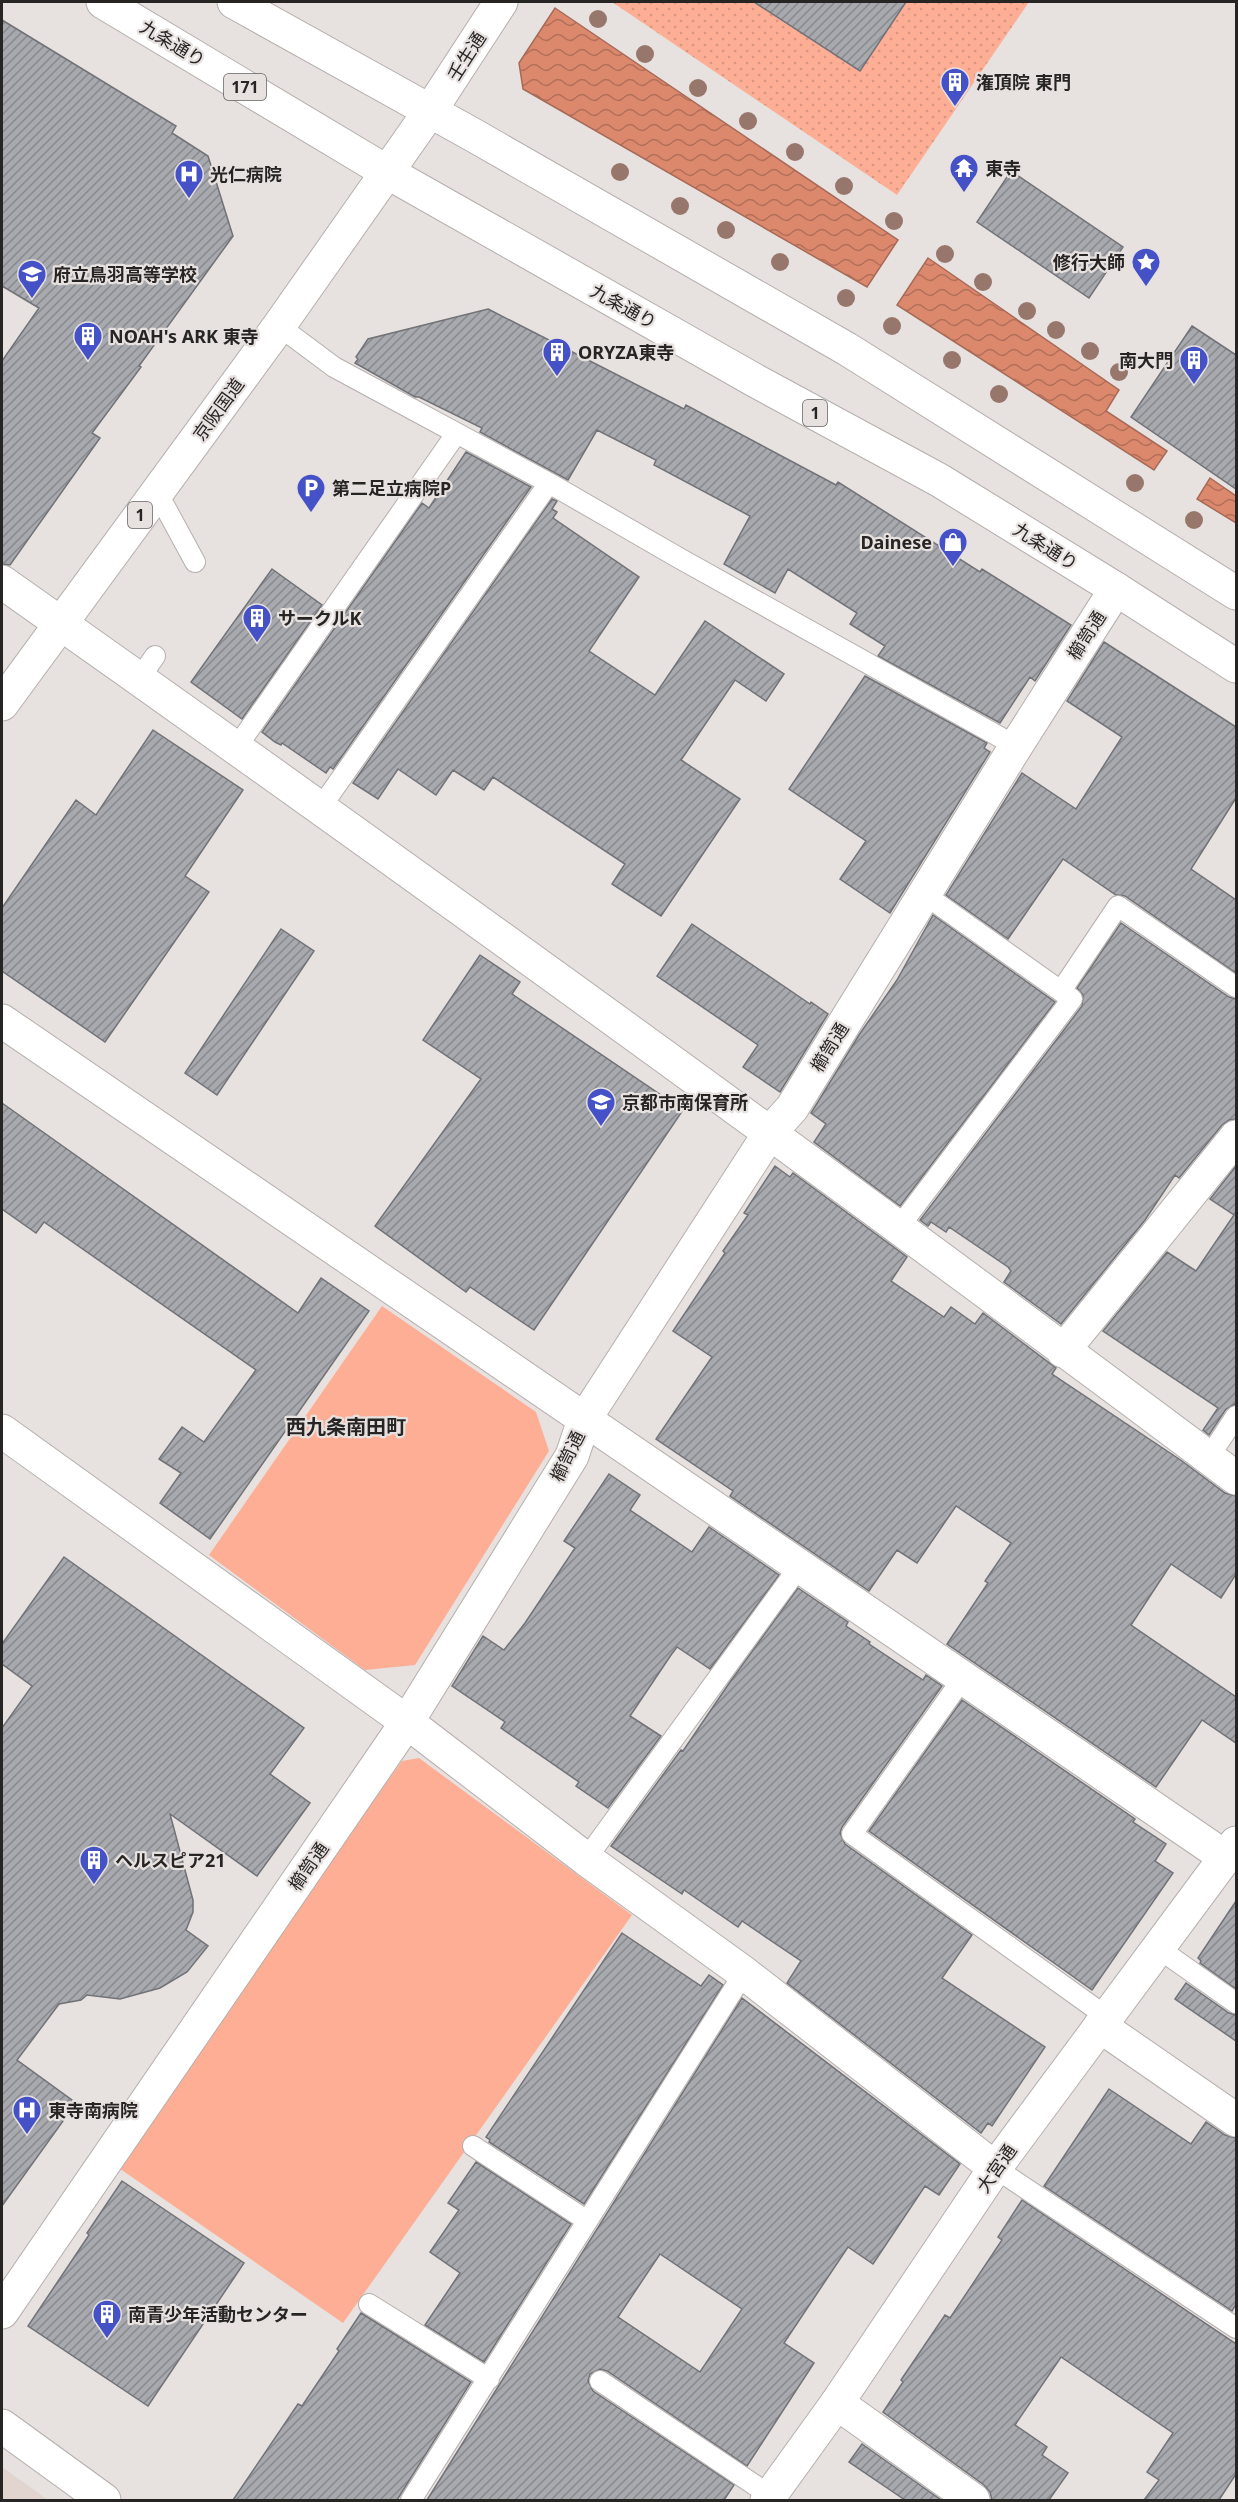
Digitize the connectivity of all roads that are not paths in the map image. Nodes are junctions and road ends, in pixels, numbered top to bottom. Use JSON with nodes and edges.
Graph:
{"nodes":[{"id":1,"x":103,"y":2,"type":"edge"},
{"id":2,"x":234,"y":2,"type":"edge"},
{"id":3,"x":501,"y":2,"type":"edge"},
{"id":4,"x":430,"y":111,"type":"junction"},
{"id":5,"x":387,"y":172,"type":"junction"},
{"id":6,"x":279,"y":326,"type":"junction"},
{"id":7,"x":456,"y":434,"type":"junction"},
{"id":8,"x":549,"y":483,"type":"junction"},
{"id":9,"x":157,"y":492,"type":"junction"},
{"id":10,"x":195,"y":562,"type":"dead end"},
{"id":11,"x":2,"y":582,"type":"edge"},
{"id":12,"x":1116,"y":589,"type":"junction"},
{"id":13,"x":1236,"y":592,"type":"edge"},
{"id":14,"x":61,"y":623,"type":"junction"},
{"id":15,"x":1236,"y":666,"type":"edge"},
{"id":16,"x":2,"y":704,"type":"edge"},
{"id":17,"x":1016,"y":746,"type":"junction"},
{"id":18,"x":236,"y":748,"type":"junction"},
{"id":19,"x":321,"y":807,"type":"junction"},
{"id":20,"x":924,"y":894,"type":"junction"},
{"id":21,"x":1236,"y":987,"type":"edge"},
{"id":22,"x":1061,"y":991,"type":"junction"},
{"id":23,"x":2,"y":1022,"type":"edge"},
{"id":24,"x":771,"y":1131,"type":"junction"},
{"id":25,"x":1236,"y":1137,"type":"edge"},
{"id":26,"x":899,"y":1227,"type":"junction"},
{"id":27,"x":1063,"y":1351,"type":"junction"},
{"id":28,"x":1236,"y":1416,"type":"edge"},
{"id":29,"x":584,"y":1420,"type":"junction"},
{"id":30,"x":2,"y":1431,"type":"edge"},
{"id":31,"x":1209,"y":1457,"type":"junction"},
{"id":32,"x":1236,"y":1478,"type":"edge"},
{"id":33,"x":799,"y":1567,"type":"junction"},
{"id":34,"x":963,"y":1678,"type":"junction"},
{"id":35,"x":407,"y":1722,"type":"junction"},
{"id":36,"x":1231,"y":1850,"type":"edge"},
{"id":37,"x":586,"y":1859,"type":"junction"},
{"id":38,"x":1158,"y":1947,"type":"junction"},
{"id":39,"x":744,"y":1973,"type":"junction"},
{"id":40,"x":1236,"y":2003,"type":"edge"},
{"id":41,"x":1103,"y":2022,"type":"junction"},
{"id":42,"x":1236,"y":2120,"type":"edge"},
{"id":43,"x":473,"y":2146,"type":"dead end"},
{"id":44,"x":995,"y":2168,"type":"junction"},
{"id":45,"x":586,"y":2220,"type":"junction"},
{"id":46,"x":369,"y":2304,"type":"dead end"},
{"id":47,"x":2,"y":2312,"type":"edge"},
{"id":48,"x":1236,"y":2328,"type":"edge"},
{"id":49,"x":489,"y":2379,"type":"junction"},
{"id":50,"x":600,"y":2381,"type":"dead end"},
{"id":51,"x":837,"y":2403,"type":"junction"},
{"id":52,"x":2,"y":2426,"type":"edge"},
{"id":53,"x":769,"y":2498,"type":"edge"},
{"id":54,"x":104,"y":2500,"type":"edge"},
{"id":55,"x":411,"y":2500,"type":"edge"},
{"id":56,"x":973,"y":2500,"type":"edge"}],
"edges":[{"from":1,"to":5,"type":"main road","name":"九条通り","number":"171"},
{"from":2,"to":4,"type":"main road"},
{"from":3,"to":4,"type":"main road","name":"壬生通"},
{"from":4,"to":5,"type":"main road","name":"京阪国道","number":"1"},
{"from":4,"to":13,"type":"main road"},
{"from":5,"to":6,"type":"main road","name":"京阪国道","number":"1"},
{"from":5,"to":12,"type":"main road","name":"九条通り","number":"1"},
{"from":6,"to":7,"type":"lane"},
{"from":6,"to":9,"type":"main road","name":"京阪国道","number":"1"},
{"from":7,"to":8,"type":"lane"},
{"from":7,"to":18,"type":"lane"},
{"from":8,"to":17,"type":"lane"},
{"from":8,"to":19,"type":"lane"},
{"from":9,"to":10,"type":"lane"},
{"from":9,"to":14,"type":"main road","name":"京阪国道","number":"1"},
{"from":11,"to":14,"type":"main road"},
{"from":12,"to":15,"type":"main road","name":"九条通り","number":"1"},
{"from":12,"to":17,"type":"main road","name":"櫛笥通"},
{"from":14,"to":16,"type":"main road","name":"京阪国道","number":"1"},
{"from":14,"to":18,"type":"main road"},
{"from":17,"to":20,"type":"main road","name":"櫛笥通"},
{"from":18,"to":19,"type":"main road"},
{"from":19,"to":24,"type":"main road"},
{"from":20,"to":22,"type":"lane"},
{"from":20,"to":24,"type":"main road","name":"櫛笥通"},
{"from":21,"to":22,"type":"lane"},
{"from":22,"to":26,"type":"lane"},
{"from":23,"to":29,"type":"main road"},
{"from":24,"to":26,"type":"main road"},
{"from":24,"to":29,"type":"main road","name":"櫛笥通"},
{"from":25,"to":27,"type":"main road"},
{"from":26,"to":27,"type":"main road"},
{"from":27,"to":31,"type":"main road"},
{"from":28,"to":31,"type":"lane"},
{"from":29,"to":33,"type":"main road"},
{"from":29,"to":35,"type":"main road","name":"櫛笥通"},
{"from":30,"to":35,"type":"main road"},
{"from":31,"to":32,"type":"main road"},
{"from":33,"to":34,"type":"main road"},
{"from":33,"to":37,"type":"lane"},
{"from":34,"to":36,"type":"main road"},
{"from":34,"to":41,"type":"lane"},
{"from":35,"to":37,"type":"main road"},
{"from":35,"to":47,"type":"main road","name":"櫛笥通"},
{"from":36,"to":38,"type":"main road","name":"大宮通"},
{"from":37,"to":39,"type":"main road"},
{"from":38,"to":40,"type":"lane"},
{"from":38,"to":41,"type":"main road","name":"大宮通"},
{"from":39,"to":44,"type":"main road"},
{"from":39,"to":45,"type":"lane"},
{"from":41,"to":42,"type":"main road"},
{"from":41,"to":44,"type":"main road","name":"大宮通"},
{"from":43,"to":45,"type":"lane"},
{"from":44,"to":48,"type":"lane"},
{"from":44,"to":51,"type":"main road","name":"大宮通"},
{"from":45,"to":49,"type":"lane"},
{"from":46,"to":49,"type":"lane"},
{"from":49,"to":55,"type":"lane"},
{"from":50,"to":53,"type":"lane"},
{"from":51,"to":53,"type":"main road","name":"大宮通"},
{"from":51,"to":56,"type":"main road"},
{"from":52,"to":54,"type":"main road"}]}
